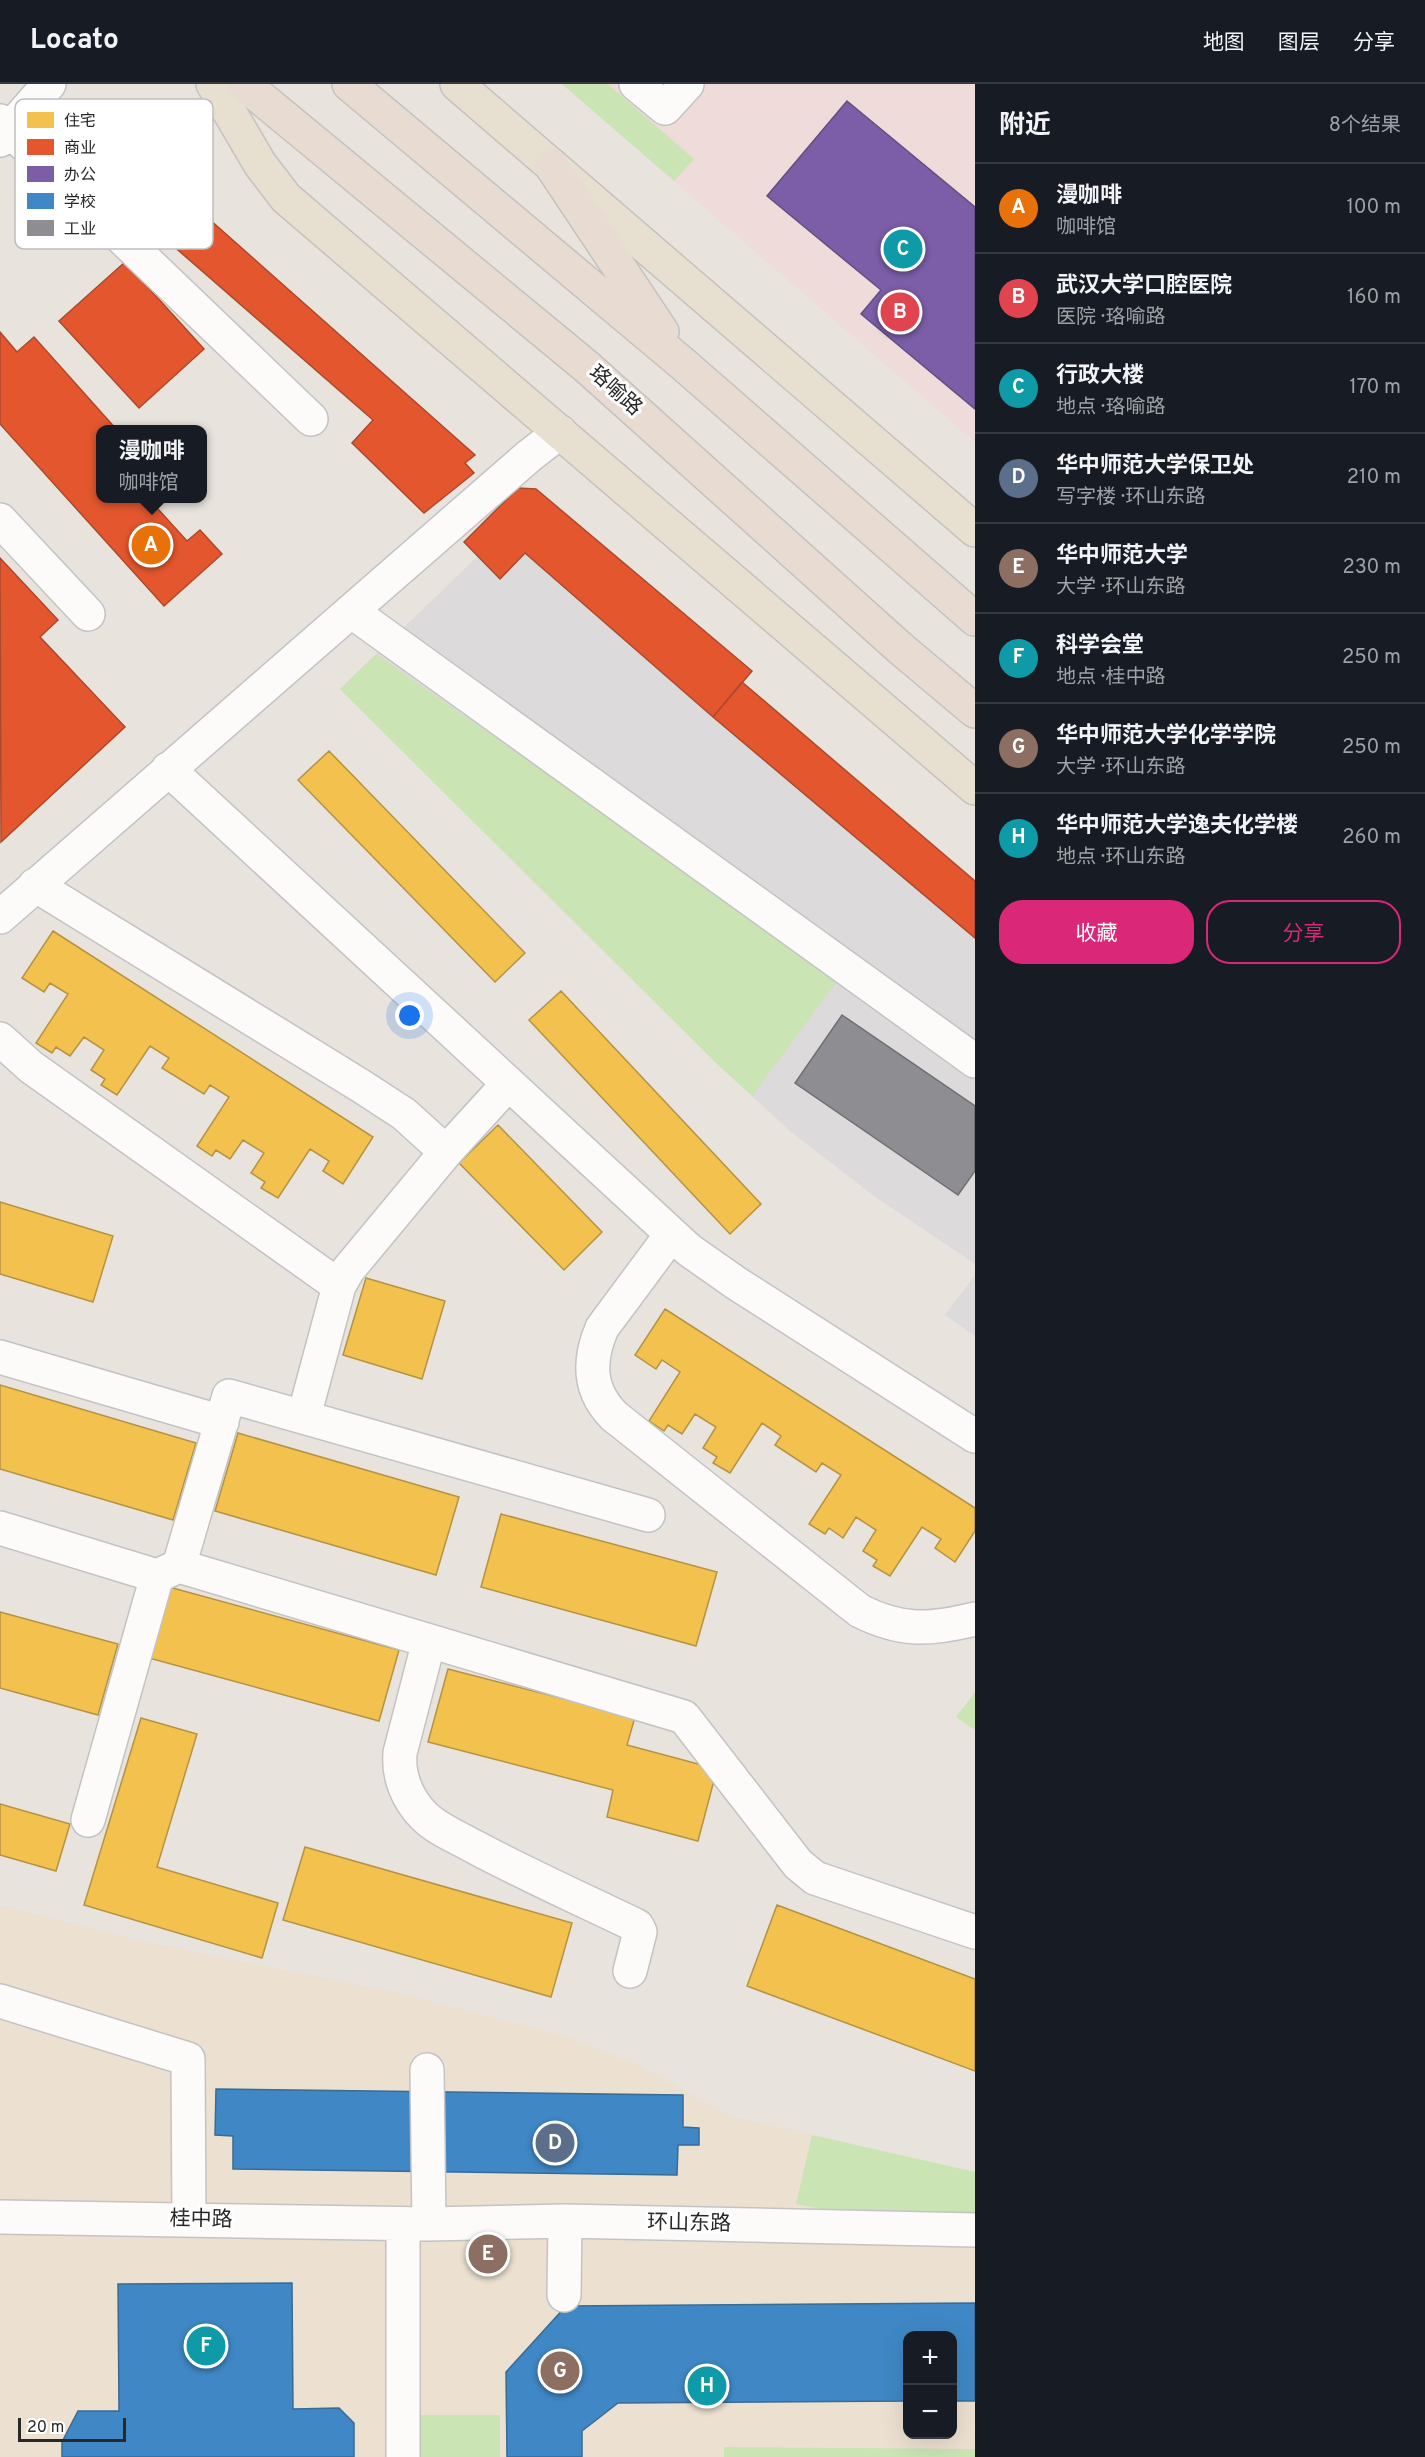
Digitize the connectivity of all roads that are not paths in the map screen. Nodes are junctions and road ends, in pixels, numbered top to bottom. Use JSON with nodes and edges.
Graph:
{"nodes":[{"id":1,"x":49,"y":84,"type":"edge"},
{"id":2,"x":213,"y":84,"type":"edge"},
{"id":3,"x":244,"y":84,"type":"edge"},
{"id":4,"x":349,"y":84,"type":"edge"},
{"id":5,"x":457,"y":84,"type":"edge"},
{"id":6,"x":636,"y":84,"type":"edge"},
{"id":7,"x":687,"y":84,"type":"edge"},
{"id":8,"x":34,"y":99,"type":"edge"},
{"id":9,"x":15,"y":118,"type":"edge"},
{"id":10,"x":3,"y":130,"type":"edge"},
{"id":11,"x":15,"y":141,"type":"edge"},
{"id":12,"x":551,"y":165,"type":"junction"},
{"id":13,"x":130,"y":249,"type":"edge"},
{"id":14,"x":683,"y":364,"type":"junction"},
{"id":15,"x":311,"y":419,"type":"dead end"},
{"id":16,"x":560,"y":432,"type":"junction"},
{"id":17,"x":0,"y":520,"type":"edge"},
{"id":18,"x":975,"y":530,"type":"edge"},
{"id":19,"x":351,"y":611,"type":"junction"},
{"id":20,"x":88,"y":614,"type":"dead end"},
{"id":21,"x":975,"y":618,"type":"edge"},
{"id":22,"x":975,"y":711,"type":"edge"},
{"id":23,"x":168,"y":769,"type":"junction"},
{"id":24,"x":975,"y":788,"type":"edge"},
{"id":25,"x":12,"y":898,"type":"edge"},
{"id":26,"x":0,"y":1039,"type":"edge"},
{"id":27,"x":975,"y":1061,"type":"edge"},
{"id":28,"x":508,"y":1084,"type":"junction"},
{"id":29,"x":446,"y":1152,"type":"junction"},
{"id":30,"x":671,"y":1235,"type":"junction"},
{"id":31,"x":339,"y":1286,"type":"junction"},
{"id":32,"x":0,"y":1357,"type":"edge"},
{"id":33,"x":304,"y":1416,"type":"junction"},
{"id":34,"x":222,"y":1422,"type":"junction"},
{"id":35,"x":975,"y":1436,"type":"edge"},
{"id":36,"x":648,"y":1515,"type":"dead end"},
{"id":37,"x":0,"y":1528,"type":"edge"},
{"id":38,"x":168,"y":1571,"type":"junction"},
{"id":39,"x":975,"y":1619,"type":"edge"},
{"id":40,"x":429,"y":1641,"type":"junction"},
{"id":41,"x":88,"y":1820,"type":"dead end"},
{"id":42,"x":975,"y":1932,"type":"edge"},
{"id":43,"x":630,"y":1971,"type":"dead end"},
{"id":44,"x":0,"y":2001,"type":"edge"},
{"id":45,"x":427,"y":2070,"type":"dead end"},
{"id":46,"x":0,"y":2217,"type":"edge"},
{"id":47,"x":189,"y":2220,"type":"junction"},
{"id":48,"x":565,"y":2221,"type":"junction"},
{"id":49,"x":416,"y":2224,"type":"junction"},
{"id":50,"x":975,"y":2230,"type":"edge"},
{"id":51,"x":564,"y":2295,"type":"dead end"},
{"id":52,"x":404,"y":2457,"type":"edge"}],
"edges":[{"from":1,"to":8,"type":"street"},
{"from":2,"to":16,"type":"main road"},
{"from":3,"to":22,"type":"highway","name":"珞喻路"},
{"from":4,"to":14,"type":"highway"},
{"from":5,"to":12,"type":"main road"},
{"from":6,"to":7,"type":"street"},
{"from":9,"to":10,"type":"street"},
{"from":10,"to":11,"type":"street"},
{"from":12,"to":14,"type":"highway"},
{"from":12,"to":18,"type":"main road"},
{"from":13,"to":15,"type":"street"},
{"from":14,"to":21,"type":"highway"},
{"from":16,"to":19,"type":"street"},
{"from":16,"to":24,"type":"main road"},
{"from":17,"to":20,"type":"street"},
{"from":19,"to":23,"type":"street"},
{"from":19,"to":27,"type":"street"},
{"from":23,"to":25,"type":"street"},
{"from":23,"to":28,"type":"street"},
{"from":25,"to":29,"type":"street"},
{"from":26,"to":31,"type":"street"},
{"from":28,"to":29,"type":"street"},
{"from":28,"to":30,"type":"street"},
{"from":29,"to":31,"type":"street"},
{"from":30,"to":35,"type":"street"},
{"from":30,"to":39,"type":"street"},
{"from":31,"to":33,"type":"street"},
{"from":32,"to":34,"type":"street"},
{"from":33,"to":34,"type":"street"},
{"from":33,"to":36,"type":"street"},
{"from":34,"to":38,"type":"street"},
{"from":37,"to":38,"type":"street"},
{"from":38,"to":40,"type":"street"},
{"from":38,"to":41,"type":"street"},
{"from":40,"to":42,"type":"street"},
{"from":40,"to":43,"type":"street"},
{"from":44,"to":47,"type":"street"},
{"from":45,"to":49,"type":"street"},
{"from":46,"to":47,"type":"street","name":"桂中路"},
{"from":47,"to":49,"type":"street","name":"桂中路"},
{"from":48,"to":49,"type":"street","name":"环山东路"},
{"from":48,"to":50,"type":"street","name":"环山东路"},
{"from":48,"to":51,"type":"street"},
{"from":49,"to":52,"type":"street"}]}
